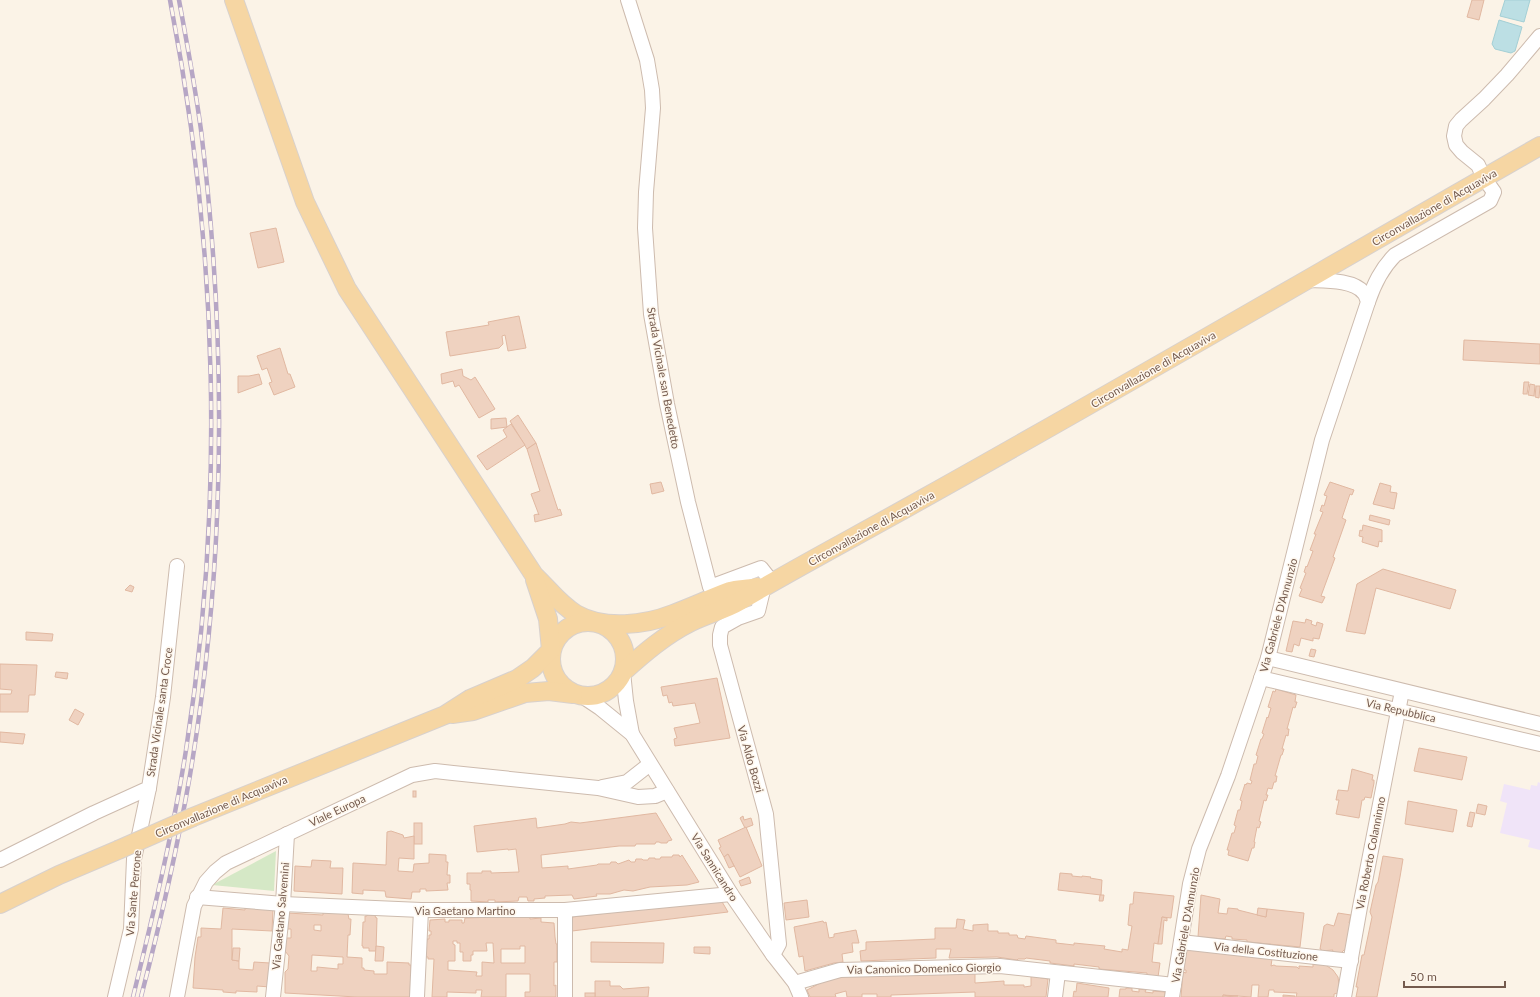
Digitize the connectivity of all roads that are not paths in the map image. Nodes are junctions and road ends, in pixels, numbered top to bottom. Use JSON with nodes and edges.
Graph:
{"nodes":[{"id":1,"x":234,"y":0,"type":"edge"},
{"id":2,"x":628,"y":0,"type":"edge"},
{"id":3,"x":1540,"y":36,"type":"edge"},
{"id":4,"x":1540,"y":146,"type":"edge"},
{"id":5,"x":1484,"y":178,"type":"junction"},
{"id":6,"x":1305,"y":280,"type":"junction"},
{"id":7,"x":1368,"y":302,"type":"junction"},
{"id":8,"x":177,"y":566,"type":"dead end"},
{"id":9,"x":534,"y":575,"type":"junction"},
{"id":10,"x":768,"y":584,"type":"junction"},
{"id":11,"x":593,"y":622,"type":"junction"},
{"id":12,"x":551,"y":650,"type":"junction"},
{"id":13,"x":1268,"y":658,"type":"junction"},
{"id":14,"x":623,"y":672,"type":"junction"},
{"id":15,"x":1261,"y":678,"type":"junction"},
{"id":16,"x":1402,"y":691,"type":"junction"},
{"id":17,"x":578,"y":695,"type":"junction"},
{"id":18,"x":1398,"y":710,"type":"junction"},
{"id":19,"x":445,"y":715,"type":"junction"},
{"id":20,"x":1540,"y":724,"type":"edge"},
{"id":21,"x":632,"y":734,"type":"junction"},
{"id":22,"x":1540,"y":744,"type":"edge"},
{"id":23,"x":650,"y":764,"type":"junction"},
{"id":24,"x":149,"y":788,"type":"junction"},
{"id":25,"x":598,"y":788,"type":"junction"},
{"id":26,"x":667,"y":791,"type":"junction"},
{"id":27,"x":287,"y":834,"type":"junction"},
{"id":28,"x":0,"y":860,"type":"edge"},
{"id":29,"x":731,"y":894,"type":"junction"},
{"id":30,"x":197,"y":897,"type":"junction"},
{"id":31,"x":0,"y":904,"type":"edge"},
{"id":32,"x":283,"y":904,"type":"junction"},
{"id":33,"x":421,"y":910,"type":"junction"},
{"id":34,"x":565,"y":910,"type":"junction"},
{"id":35,"x":1181,"y":942,"type":"junction"},
{"id":36,"x":773,"y":955,"type":"junction"},
{"id":37,"x":1350,"y":961,"type":"junction"},
{"id":38,"x":1058,"y":973,"type":"junction"},
{"id":39,"x":795,"y":983,"type":"junction"},
{"id":40,"x":1173,"y":991,"type":"edge"},
{"id":41,"x":115,"y":997,"type":"edge"},
{"id":42,"x":177,"y":997,"type":"edge"},
{"id":43,"x":273,"y":997,"type":"edge"},
{"id":44,"x":417,"y":997,"type":"edge"},
{"id":45,"x":565,"y":997,"type":"edge"},
{"id":46,"x":801,"y":997,"type":"edge"},
{"id":47,"x":1055,"y":997,"type":"edge"},
{"id":48,"x":1344,"y":997,"type":"edge"}],
"edges":[{"from":1,"to":9,"type":"main road"},
{"from":2,"to":10,"type":"street","name":"Strada Vicinale san Benedetto"},
{"from":3,"to":5,"type":"street"},
{"from":4,"to":5,"type":"main road","name":"Circonvallazione di Acquaviva"},
{"from":5,"to":6,"type":"main road","name":"Circonvallazione di Acquaviva"},
{"from":5,"to":7,"type":"street","name":"Via Gabriele D'Annunzio"},
{"from":6,"to":7,"type":"street"},
{"from":6,"to":10,"type":"main road","name":"Circonvallazione di Acquaviva"},
{"from":7,"to":13,"type":"street","name":"Via Gabriele D'Annunzio"},
{"from":8,"to":24,"type":"street","name":"Strada Vicinale santa Croce"},
{"from":9,"to":11,"type":"main road"},
{"from":9,"to":12,"type":"main road"},
{"from":10,"to":11,"type":"main road"},
{"from":10,"to":14,"type":"main road","name":"Circonvallazione di Acquaviva"},
{"from":10,"to":36,"type":"street","name":"Via Aldo Bozzi"},
{"from":11,"to":12,"type":"main road"},
{"from":11,"to":14,"type":"main road"},
{"from":12,"to":17,"type":"main road"},
{"from":12,"to":19,"type":"main road"},
{"from":13,"to":15,"type":"street","name":"Via Gabriele D'Annunzio"},
{"from":13,"to":16,"type":"street","name":"Via Repubblica"},
{"from":14,"to":17,"type":"main road"},
{"from":14,"to":21,"type":"street"},
{"from":15,"to":18,"type":"street","name":"Via Repubblica"},
{"from":15,"to":35,"type":"street","name":"Via Gabriele D'Annunzio"},
{"from":16,"to":18,"type":"street","name":"Via Roberto Colanninno"},
{"from":16,"to":20,"type":"street","name":"Via Repubblica"},
{"from":17,"to":19,"type":"main road"},
{"from":17,"to":21,"type":"street"},
{"from":18,"to":22,"type":"street","name":"Via Repubblica"},
{"from":18,"to":37,"type":"street","name":"Via Roberto Colanninno"},
{"from":19,"to":31,"type":"main road","name":"Circonvallazione di Acquaviva","bridge":true},
{"from":21,"to":23,"type":"street","name":"Via Sannicandro"},
{"from":23,"to":25,"type":"street","name":"Viale Europa"},
{"from":23,"to":26,"type":"street","name":"Via Sannicandro"},
{"from":24,"to":28,"type":"street","name":"Strada Vicinale santa Croce"},
{"from":24,"to":41,"type":"street","name":"Via Sante Perrone"},
{"from":25,"to":26,"type":"street","name":"Viale Europa"},
{"from":25,"to":27,"type":"street","name":"Viale Europa"},
{"from":26,"to":29,"type":"street","name":"Via Sannicandro"},
{"from":27,"to":30,"type":"street","name":"Viale Europa"},
{"from":27,"to":32,"type":"street","name":"Via Gaetano Salvemini"},
{"from":29,"to":34,"type":"street","name":"Via Gaetano Martino"},
{"from":29,"to":36,"type":"street","name":"Via Sannicandro"},
{"from":30,"to":32,"type":"street","name":"Via Gaetano Martino"},
{"from":30,"to":42,"type":"street","name":"Viale Europa"},
{"from":32,"to":33,"type":"street","name":"Via Gaetano Martino"},
{"from":32,"to":43,"type":"street","name":"Via Gaetano Salvemini"},
{"from":33,"to":34,"type":"street","name":"Via Gaetano Martino"},
{"from":33,"to":44,"type":"street"},
{"from":34,"to":45,"type":"street"},
{"from":35,"to":37,"type":"street","name":"Via della Costituzione"},
{"from":35,"to":40,"type":"street","name":"Via Gabriele D'Annunzio"},
{"from":36,"to":39,"type":"street","name":"Via Sannicandro"},
{"from":37,"to":48,"type":"street","name":"Via Roberto Colanninno"},
{"from":38,"to":39,"type":"street","name":"Via Canonico Domenico Giorgio"},
{"from":38,"to":40,"type":"street","name":"Via Canonico Domenico Giorgio"},
{"from":38,"to":47,"type":"street"},
{"from":39,"to":46,"type":"street","name":"Via Sannicandro"}]}
